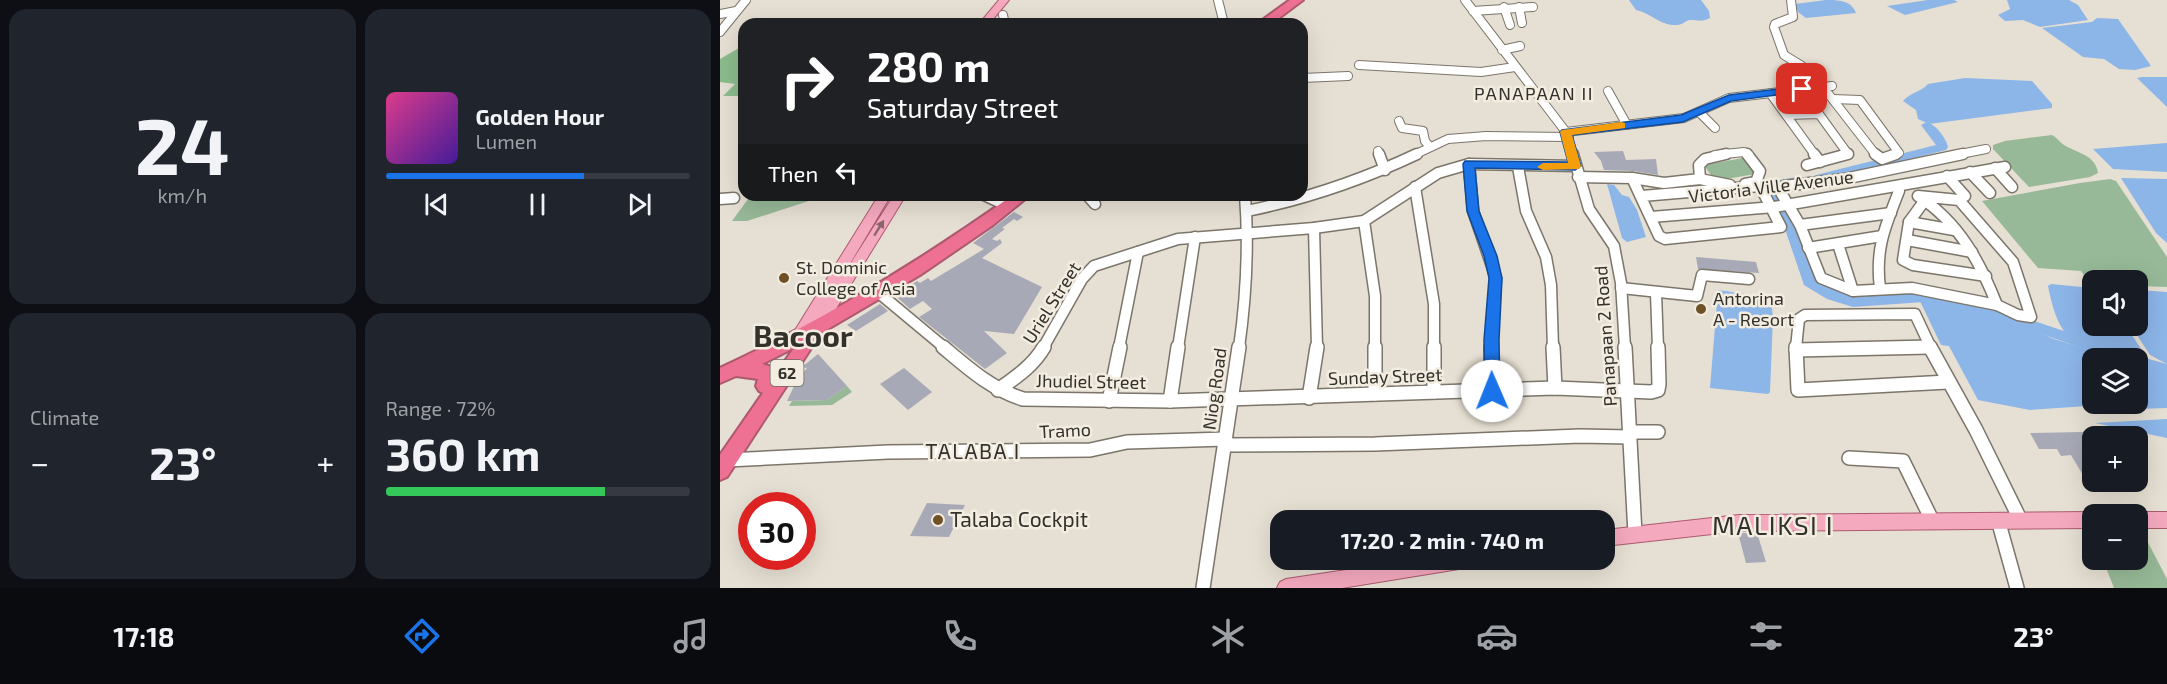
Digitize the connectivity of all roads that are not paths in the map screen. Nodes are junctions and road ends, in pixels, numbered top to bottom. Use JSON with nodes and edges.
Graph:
{"nodes":[{"id":1,"x":746,"y":0,"type":"edge"},
{"id":2,"x":1004,"y":0,"type":"edge"},
{"id":3,"x":1016,"y":0,"type":"edge"},
{"id":4,"x":1218,"y":0,"type":"edge"},
{"id":5,"x":1297,"y":0,"type":"edge"},
{"id":6,"x":1465,"y":0,"type":"edge"},
{"id":7,"x":1791,"y":0,"type":"edge"},
{"id":8,"x":1533,"y":7,"type":"dead end"},
{"id":9,"x":1520,"y":10,"type":"junction"},
{"id":10,"x":736,"y":11,"type":"junction"},
{"id":11,"x":1473,"y":11,"type":"junction"},
{"id":12,"x":1505,"y":11,"type":"junction"},
{"id":13,"x":720,"y":14,"type":"edge"},
{"id":14,"x":989,"y":18,"type":"edge"},
{"id":15,"x":1005,"y":18,"type":"edge"},
{"id":16,"x":1222,"y":18,"type":"edge"},
{"id":17,"x":1272,"y":18,"type":"edge"},
{"id":18,"x":1522,"y":23,"type":"dead end"},
{"id":19,"x":1510,"y":25,"type":"dead end"},
{"id":20,"x":720,"y":32,"type":"edge"},
{"id":21,"x":1520,"y":46,"type":"dead end"},
{"id":22,"x":1502,"y":50,"type":"junction"},
{"id":23,"x":1359,"y":65,"type":"dead end"},
{"id":24,"x":1515,"y":67,"type":"junction"},
{"id":25,"x":1348,"y":76,"type":"dead end"},
{"id":26,"x":1308,"y":78,"type":"edge"},
{"id":27,"x":1824,"y":87,"type":"junction"},
{"id":28,"x":1608,"y":91,"type":"dead end"},
{"id":29,"x":1770,"y":93,"type":"junction"},
{"id":30,"x":1833,"y":99,"type":"junction"},
{"id":31,"x":1700,"y":113,"type":"junction"},
{"id":32,"x":1787,"y":115,"type":"junction"},
{"id":33,"x":1399,"y":121,"type":"dead end"},
{"id":34,"x":1627,"y":125,"type":"junction"},
{"id":35,"x":1715,"y":128,"type":"dead end"},
{"id":36,"x":1567,"y":135,"type":"junction"},
{"id":37,"x":1430,"y":147,"type":"junction"},
{"id":38,"x":1986,"y":149,"type":"dead end"},
{"id":39,"x":1378,"y":151,"type":"dead end"},
{"id":40,"x":1820,"y":162,"type":"junction"},
{"id":41,"x":1469,"y":164,"type":"junction"},
{"id":42,"x":1807,"y":165,"type":"dead end"},
{"id":43,"x":1575,"y":166,"type":"junction"},
{"id":44,"x":1895,"y":166,"type":"junction"},
{"id":45,"x":1518,"y":167,"type":"junction"},
{"id":46,"x":1385,"y":170,"type":"junction"},
{"id":47,"x":1970,"y":172,"type":"junction"},
{"id":48,"x":1947,"y":176,"type":"junction"},
{"id":49,"x":1578,"y":177,"type":"junction"},
{"id":50,"x":1632,"y":178,"type":"junction"},
{"id":51,"x":1700,"y":179,"type":"junction"},
{"id":52,"x":1912,"y":183,"type":"junction"},
{"id":53,"x":1415,"y":187,"type":"junction"},
{"id":54,"x":2012,"y":187,"type":"dead end"},
{"id":55,"x":1896,"y":188,"type":"junction"},
{"id":56,"x":1990,"y":193,"type":"dead end"},
{"id":57,"x":1308,"y":196,"type":"edge"},
{"id":58,"x":1642,"y":196,"type":"junction"},
{"id":59,"x":734,"y":198,"type":"dead end"},
{"id":60,"x":1921,"y":198,"type":"junction"},
{"id":61,"x":1962,"y":198,"type":"junction"},
{"id":62,"x":720,"y":199,"type":"edge"},
{"id":63,"x":881,"y":201,"type":"edge"},
{"id":64,"x":896,"y":201,"type":"edge"},
{"id":65,"x":997,"y":201,"type":"edge"},
{"id":66,"x":1015,"y":201,"type":"edge"},
{"id":67,"x":1092,"y":201,"type":"edge"},
{"id":68,"x":1246,"y":201,"type":"edge"},
{"id":69,"x":1293,"y":201,"type":"edge"},
{"id":70,"x":1095,"y":204,"type":"dead end"},
{"id":71,"x":1786,"y":205,"type":"junction"},
{"id":72,"x":1008,"y":206,"type":"junction"},
{"id":73,"x":1773,"y":207,"type":"junction"},
{"id":74,"x":1247,"y":211,"type":"junction"},
{"id":75,"x":1891,"y":213,"type":"junction"},
{"id":76,"x":1651,"y":217,"type":"junction"},
{"id":77,"x":1364,"y":221,"type":"junction"},
{"id":78,"x":1909,"y":222,"type":"junction"},
{"id":79,"x":1800,"y":225,"type":"junction"},
{"id":80,"x":1314,"y":228,"type":"junction"},
{"id":81,"x":1954,"y":230,"type":"junction"},
{"id":82,"x":1248,"y":234,"type":"junction"},
{"id":83,"x":1882,"y":236,"type":"junction"},
{"id":84,"x":1195,"y":237,"type":"junction"},
{"id":85,"x":1907,"y":240,"type":"junction"},
{"id":86,"x":1838,"y":244,"type":"junction"},
{"id":87,"x":1808,"y":248,"type":"junction"},
{"id":88,"x":1138,"y":252,"type":"junction"},
{"id":89,"x":1972,"y":252,"type":"junction"},
{"id":90,"x":1986,"y":276,"type":"junction"},
{"id":91,"x":1749,"y":279,"type":"dead end"},
{"id":92,"x":1621,"y":288,"type":"junction"},
{"id":93,"x":1880,"y":288,"type":"junction"},
{"id":94,"x":1853,"y":291,"type":"junction"},
{"id":95,"x":879,"y":292,"type":"junction"},
{"id":96,"x":1656,"y":293,"type":"junction"},
{"id":97,"x":1996,"y":305,"type":"junction"},
{"id":98,"x":815,"y":331,"type":"junction"},
{"id":99,"x":796,"y":341,"type":"junction"},
{"id":100,"x":1930,"y":347,"type":"junction"},
{"id":101,"x":1796,"y":350,"type":"junction"},
{"id":102,"x":726,"y":373,"type":"edge"},
{"id":103,"x":1948,"y":382,"type":"junction"},
{"id":104,"x":765,"y":386,"type":"junction"},
{"id":105,"x":1555,"y":388,"type":"junction"},
{"id":106,"x":998,"y":390,"type":"junction"},
{"id":107,"x":1492,"y":391,"type":"junction"},
{"id":108,"x":1627,"y":391,"type":"junction"},
{"id":109,"x":1434,"y":392,"type":"junction"},
{"id":110,"x":1375,"y":394,"type":"junction"},
{"id":111,"x":1310,"y":398,"type":"junction"},
{"id":112,"x":1232,"y":399,"type":"junction"},
{"id":113,"x":1109,"y":401,"type":"junction"},
{"id":114,"x":1170,"y":401,"type":"junction"},
{"id":115,"x":1658,"y":432,"type":"dead end"},
{"id":116,"x":1630,"y":434,"type":"junction"},
{"id":117,"x":1225,"y":442,"type":"junction"},
{"id":118,"x":1849,"y":458,"type":"dead end"},
{"id":119,"x":722,"y":461,"type":"edge"},
{"id":120,"x":2020,"y":519,"type":"junction"},
{"id":121,"x":1932,"y":520,"type":"junction"},
{"id":122,"x":1998,"y":520,"type":"junction"},
{"id":123,"x":2082,"y":520,"type":"edge"},
{"id":124,"x":2148,"y":520,"type":"edge"},
{"id":125,"x":2167,"y":521,"type":"edge"},
{"id":126,"x":1635,"y":534,"type":"junction"},
{"id":127,"x":1615,"y":537,"type":"edge"},
{"id":128,"x":1401,"y":570,"type":"edge"},
{"id":129,"x":1203,"y":588,"type":"edge"},
{"id":130,"x":1286,"y":588,"type":"edge"},
{"id":131,"x":2017,"y":588,"type":"edge"}],
"edges":[{"from":1,"to":10,"type":"street"},
{"from":2,"to":14,"type":"main road"},
{"from":3,"to":15,"type":"main road"},
{"from":4,"to":16,"type":"street"},
{"from":5,"to":17,"type":"highway"},
{"from":6,"to":11,"type":"street","name":"Panapaan 2 Road"},
{"from":7,"to":27,"type":"street"},
{"from":8,"to":9,"type":"street"},
{"from":9,"to":12,"type":"street"},
{"from":9,"to":18,"type":"street"},
{"from":10,"to":13,"type":"street"},
{"from":10,"to":20,"type":"street"},
{"from":11,"to":12,"type":"street"},
{"from":11,"to":22,"type":"street","name":"Panapaan 2 Road"},
{"from":12,"to":19,"type":"street"},
{"from":21,"to":22,"type":"street"},
{"from":22,"to":24,"type":"street","name":"Panapaan 2 Road"},
{"from":23,"to":24,"type":"street"},
{"from":24,"to":36,"type":"street","name":"Panapaan 2 Road"},
{"from":25,"to":26,"type":"street"},
{"from":27,"to":29,"type":"street"},
{"from":27,"to":30,"type":"street"},
{"from":28,"to":34,"type":"street"},
{"from":29,"to":31,"type":"street"},
{"from":29,"to":32,"type":"street"},
{"from":30,"to":30,"type":"street"},
{"from":31,"to":34,"type":"street"},
{"from":31,"to":35,"type":"street"},
{"from":32,"to":40,"type":"street"},
{"from":32,"to":40,"type":"street"},
{"from":33,"to":37,"type":"street"},
{"from":34,"to":36,"type":"street"},
{"from":36,"to":37,"type":"street"},
{"from":36,"to":43,"type":"street","name":"Panapaan 2 Road"},
{"from":37,"to":46,"type":"street"},
{"from":38,"to":44,"type":"street"},
{"from":39,"to":46,"type":"street"},
{"from":40,"to":42,"type":"street"},
{"from":41,"to":45,"type":"street"},
{"from":41,"to":53,"type":"street"},
{"from":41,"to":107,"type":"street"},
{"from":43,"to":45,"type":"street"},
{"from":43,"to":49,"type":"street","name":"Panapaan 2 Road"},
{"from":44,"to":52,"type":"street"},
{"from":44,"to":71,"type":"street"},
{"from":45,"to":105,"type":"street"},
{"from":46,"to":57,"type":"street"},
{"from":47,"to":48,"type":"street","name":"Victoria Ville Avenue"},
{"from":47,"to":54,"type":"street","name":"Victoria Ville Avenue"},
{"from":47,"to":56,"type":"street"},
{"from":48,"to":52,"type":"street","name":"Victoria Ville Avenue"},
{"from":48,"to":61,"type":"street"},
{"from":49,"to":50,"type":"street"},
{"from":49,"to":92,"type":"street","name":"Panapaan 2 Road"},
{"from":50,"to":51,"type":"street"},
{"from":50,"to":58,"type":"street"},
{"from":51,"to":51,"type":"street"},
{"from":52,"to":55,"type":"street","name":"Victoria Ville Avenue"},
{"from":53,"to":77,"type":"street"},
{"from":53,"to":109,"type":"street"},
{"from":55,"to":60,"type":"street"},
{"from":55,"to":71,"type":"street","name":"Victoria Ville Avenue"},
{"from":55,"to":75,"type":"street"},
{"from":58,"to":73,"type":"street"},
{"from":58,"to":76,"type":"street"},
{"from":59,"to":62,"type":"street"},
{"from":60,"to":61,"type":"street"},
{"from":60,"to":78,"type":"street"},
{"from":60,"to":81,"type":"street"},
{"from":61,"to":97,"type":"street"},
{"from":63,"to":99,"type":"main road"},
{"from":98,"to":64,"type":"main road","one_way":true},
{"from":65,"to":72,"type":"street"},
{"from":66,"to":72,"type":"highway","number":"62"},
{"from":67,"to":70,"type":"street"},
{"from":68,"to":74,"type":"street","name":"Niog Road"},
{"from":69,"to":74,"type":"street"},
{"from":71,"to":73,"type":"street","name":"Victoria Ville Avenue"},
{"from":71,"to":79,"type":"street"},
{"from":72,"to":95,"type":"highway","number":"62"},
{"from":73,"to":76,"type":"street","name":"Victoria Ville Avenue"},
{"from":73,"to":76,"type":"street"},
{"from":74,"to":82,"type":"street","name":"Niog Road"},
{"from":75,"to":79,"type":"street"},
{"from":75,"to":83,"type":"street"},
{"from":77,"to":80,"type":"street","name":"Uriel Street"},
{"from":77,"to":110,"type":"street"},
{"from":78,"to":81,"type":"street"},
{"from":78,"to":85,"type":"street"},
{"from":79,"to":87,"type":"street"},
{"from":80,"to":82,"type":"street","name":"Uriel Street"},
{"from":80,"to":111,"type":"street"},
{"from":81,"to":89,"type":"street"},
{"from":82,"to":84,"type":"street","name":"Uriel Street"},
{"from":82,"to":112,"type":"street","name":"Niog Road"},
{"from":83,"to":86,"type":"street"},
{"from":83,"to":93,"type":"street"},
{"from":84,"to":88,"type":"street","name":"Uriel Street"},
{"from":84,"to":114,"type":"street"},
{"from":85,"to":89,"type":"street"},
{"from":85,"to":90,"type":"street"},
{"from":86,"to":87,"type":"street"},
{"from":86,"to":94,"type":"street"},
{"from":87,"to":94,"type":"street"},
{"from":88,"to":106,"type":"street","name":"Uriel Street"},
{"from":88,"to":113,"type":"street"},
{"from":89,"to":90,"type":"street"},
{"from":90,"to":97,"type":"street"},
{"from":91,"to":96,"type":"street"},
{"from":92,"to":96,"type":"street"},
{"from":92,"to":108,"type":"street","name":"Panapaan 2 Road"},
{"from":93,"to":94,"type":"street"},
{"from":93,"to":97,"type":"street"},
{"from":95,"to":98,"type":"highway","number":"62"},
{"from":95,"to":106,"type":"street","name":"Jhudiel Street"},
{"from":96,"to":108,"type":"street","name":"Sunday Street"},
{"from":98,"to":99,"type":"highway","number":"62"},
{"from":98,"to":119,"type":"highway","number":"62"},
{"from":99,"to":102,"type":"highway","number":"62"},
{"from":99,"to":104,"type":"highway","number":"62"},
{"from":100,"to":101,"type":"street"},
{"from":100,"to":101,"type":"street"},
{"from":100,"to":103,"type":"street"},
{"from":101,"to":103,"type":"street"},
{"from":102,"to":104,"type":"highway"},
{"from":103,"to":120,"type":"street"},
{"from":104,"to":119,"type":"highway","number":"62"},
{"from":105,"to":107,"type":"street","name":"Sunday Street"},
{"from":105,"to":108,"type":"street","name":"Sunday Street"},
{"from":106,"to":113,"type":"street","name":"Jhudiel Street"},
{"from":107,"to":109,"type":"street","name":"Sunday Street"},
{"from":108,"to":116,"type":"street","name":"Panapaan 2 Road"},
{"from":109,"to":110,"type":"street","name":"Sunday Street"},
{"from":110,"to":111,"type":"street","name":"Sunday Street"},
{"from":111,"to":112,"type":"street","name":"Sunday Street"},
{"from":112,"to":114,"type":"street","name":"Jhudiel Street"},
{"from":112,"to":117,"type":"street","name":"Niog Road"},
{"from":113,"to":114,"type":"street","name":"Jhudiel Street"},
{"from":115,"to":116,"type":"street","name":"Tramo"},
{"from":116,"to":117,"type":"street","name":"Tramo"},
{"from":116,"to":126,"type":"street","name":"Panapaan 2 Road"},
{"from":117,"to":119,"type":"street","name":"Tramo"},
{"from":117,"to":129,"type":"street","name":"Niog Road"},
{"from":118,"to":121,"type":"street"},
{"from":120,"to":122,"type":"main road"},
{"from":120,"to":123,"type":"main road"},
{"from":121,"to":122,"type":"main road"},
{"from":121,"to":126,"type":"main road"},
{"from":122,"to":131,"type":"street"},
{"from":124,"to":125,"type":"main road"},
{"from":126,"to":127,"type":"main road"},
{"from":128,"to":130,"type":"main road"}]}
